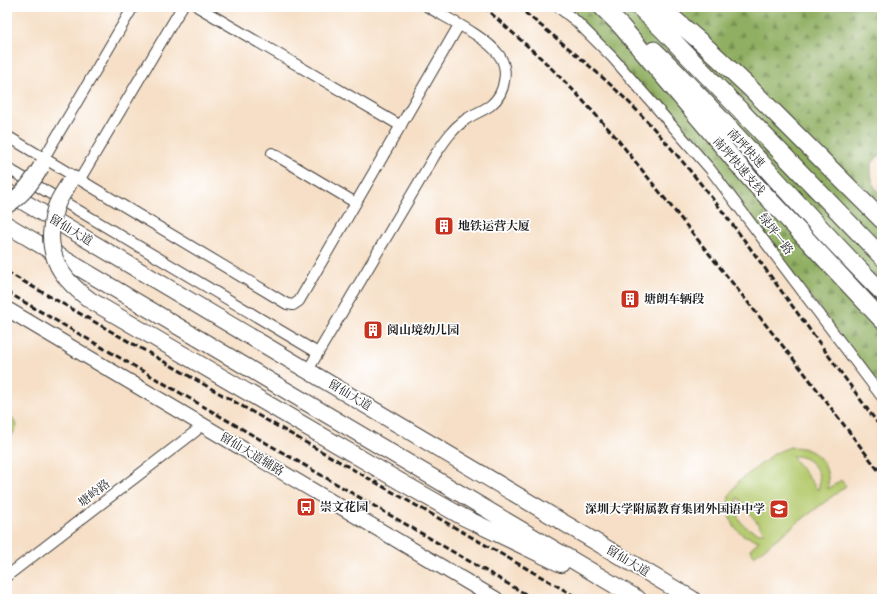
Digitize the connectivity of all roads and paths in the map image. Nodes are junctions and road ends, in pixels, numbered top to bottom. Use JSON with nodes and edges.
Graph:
{"nodes":[{"id":1,"x":133,"y":7,"type":"edge"},
{"id":2,"x":182,"y":7,"type":"edge"},
{"id":3,"x":198,"y":7,"type":"edge"},
{"id":4,"x":428,"y":7,"type":"edge"},
{"id":5,"x":558,"y":7,"type":"edge"},
{"id":6,"x":602,"y":7,"type":"edge"},
{"id":7,"x":607,"y":7,"type":"edge"},
{"id":8,"x":639,"y":7,"type":"edge"},
{"id":9,"x":660,"y":7,"type":"edge"},
{"id":10,"x":459,"y":25,"type":"junction"},
{"id":11,"x":401,"y":126,"type":"junction"},
{"id":12,"x":7,"y":136,"type":"edge"},
{"id":13,"x":272,"y":153,"type":"dead end"},
{"id":14,"x":44,"y":161,"type":"junction"},
{"id":15,"x":7,"y":168,"type":"edge"},
{"id":16,"x":74,"y":180,"type":"junction"},
{"id":17,"x":7,"y":192,"type":"edge"},
{"id":18,"x":356,"y":203,"type":"junction"},
{"id":19,"x":7,"y":205,"type":"edge"},
{"id":20,"x":882,"y":220,"type":"edge"},
{"id":21,"x":7,"y":225,"type":"edge"},
{"id":22,"x":882,"y":257,"type":"edge"},
{"id":23,"x":882,"y":292,"type":"edge"},
{"id":24,"x":7,"y":309,"type":"edge"},
{"id":25,"x":7,"y":319,"type":"edge"},
{"id":26,"x":882,"y":320,"type":"edge"},
{"id":27,"x":318,"y":353,"type":"junction"},
{"id":28,"x":308,"y":370,"type":"junction"},
{"id":29,"x":882,"y":396,"type":"edge"},
{"id":30,"x":196,"y":431,"type":"junction"},
{"id":31,"x":7,"y":576,"type":"edge"},
{"id":32,"x":480,"y":599,"type":"edge"},
{"id":33,"x":496,"y":599,"type":"edge"},
{"id":34,"x":638,"y":599,"type":"edge"},
{"id":35,"x":692,"y":599,"type":"edge"}],
"edges":[{"from":1,"to":14,"type":"street"},
{"from":2,"to":16,"type":"street"},
{"from":3,"to":11,"type":"street"},
{"from":4,"to":10,"type":"street"},
{"from":5,"to":29,"type":"street","name":"绿坪一路"},
{"from":6,"to":26,"type":"highway","name":"南坪快速支线"},
{"from":7,"to":23,"type":"highway","name":"南坪快速"},
{"from":8,"to":22,"type":"highway","name":"南坪快速"},
{"from":9,"to":20,"type":"highway"},
{"from":10,"to":11,"type":"street"},
{"from":10,"to":27,"type":"street"},
{"from":11,"to":18,"type":"street"},
{"from":12,"to":14,"type":"street"},
{"from":13,"to":18,"type":"street"},
{"from":14,"to":16,"type":"street"},
{"from":14,"to":19,"type":"main road","bridge":true},
{"from":15,"to":27,"type":"street"},
{"from":16,"to":18,"type":"street"},
{"from":16,"to":34,"type":"main road","bridge":true},
{"from":17,"to":28,"type":"main road","name":"留仙大道"},
{"from":21,"to":34,"type":"main road"},
{"from":24,"to":33,"type":"main road","name":"留仙大道辅路"},
{"from":25,"to":30,"type":"main road","name":"留仙大道辅路"},
{"from":27,"to":28,"type":"street"},
{"from":28,"to":35,"type":"main road","name":"留仙大道"},
{"from":30,"to":31,"type":"street","name":"塘岭路"},
{"from":30,"to":32,"type":"main road","name":"留仙大道辅路"}]}
